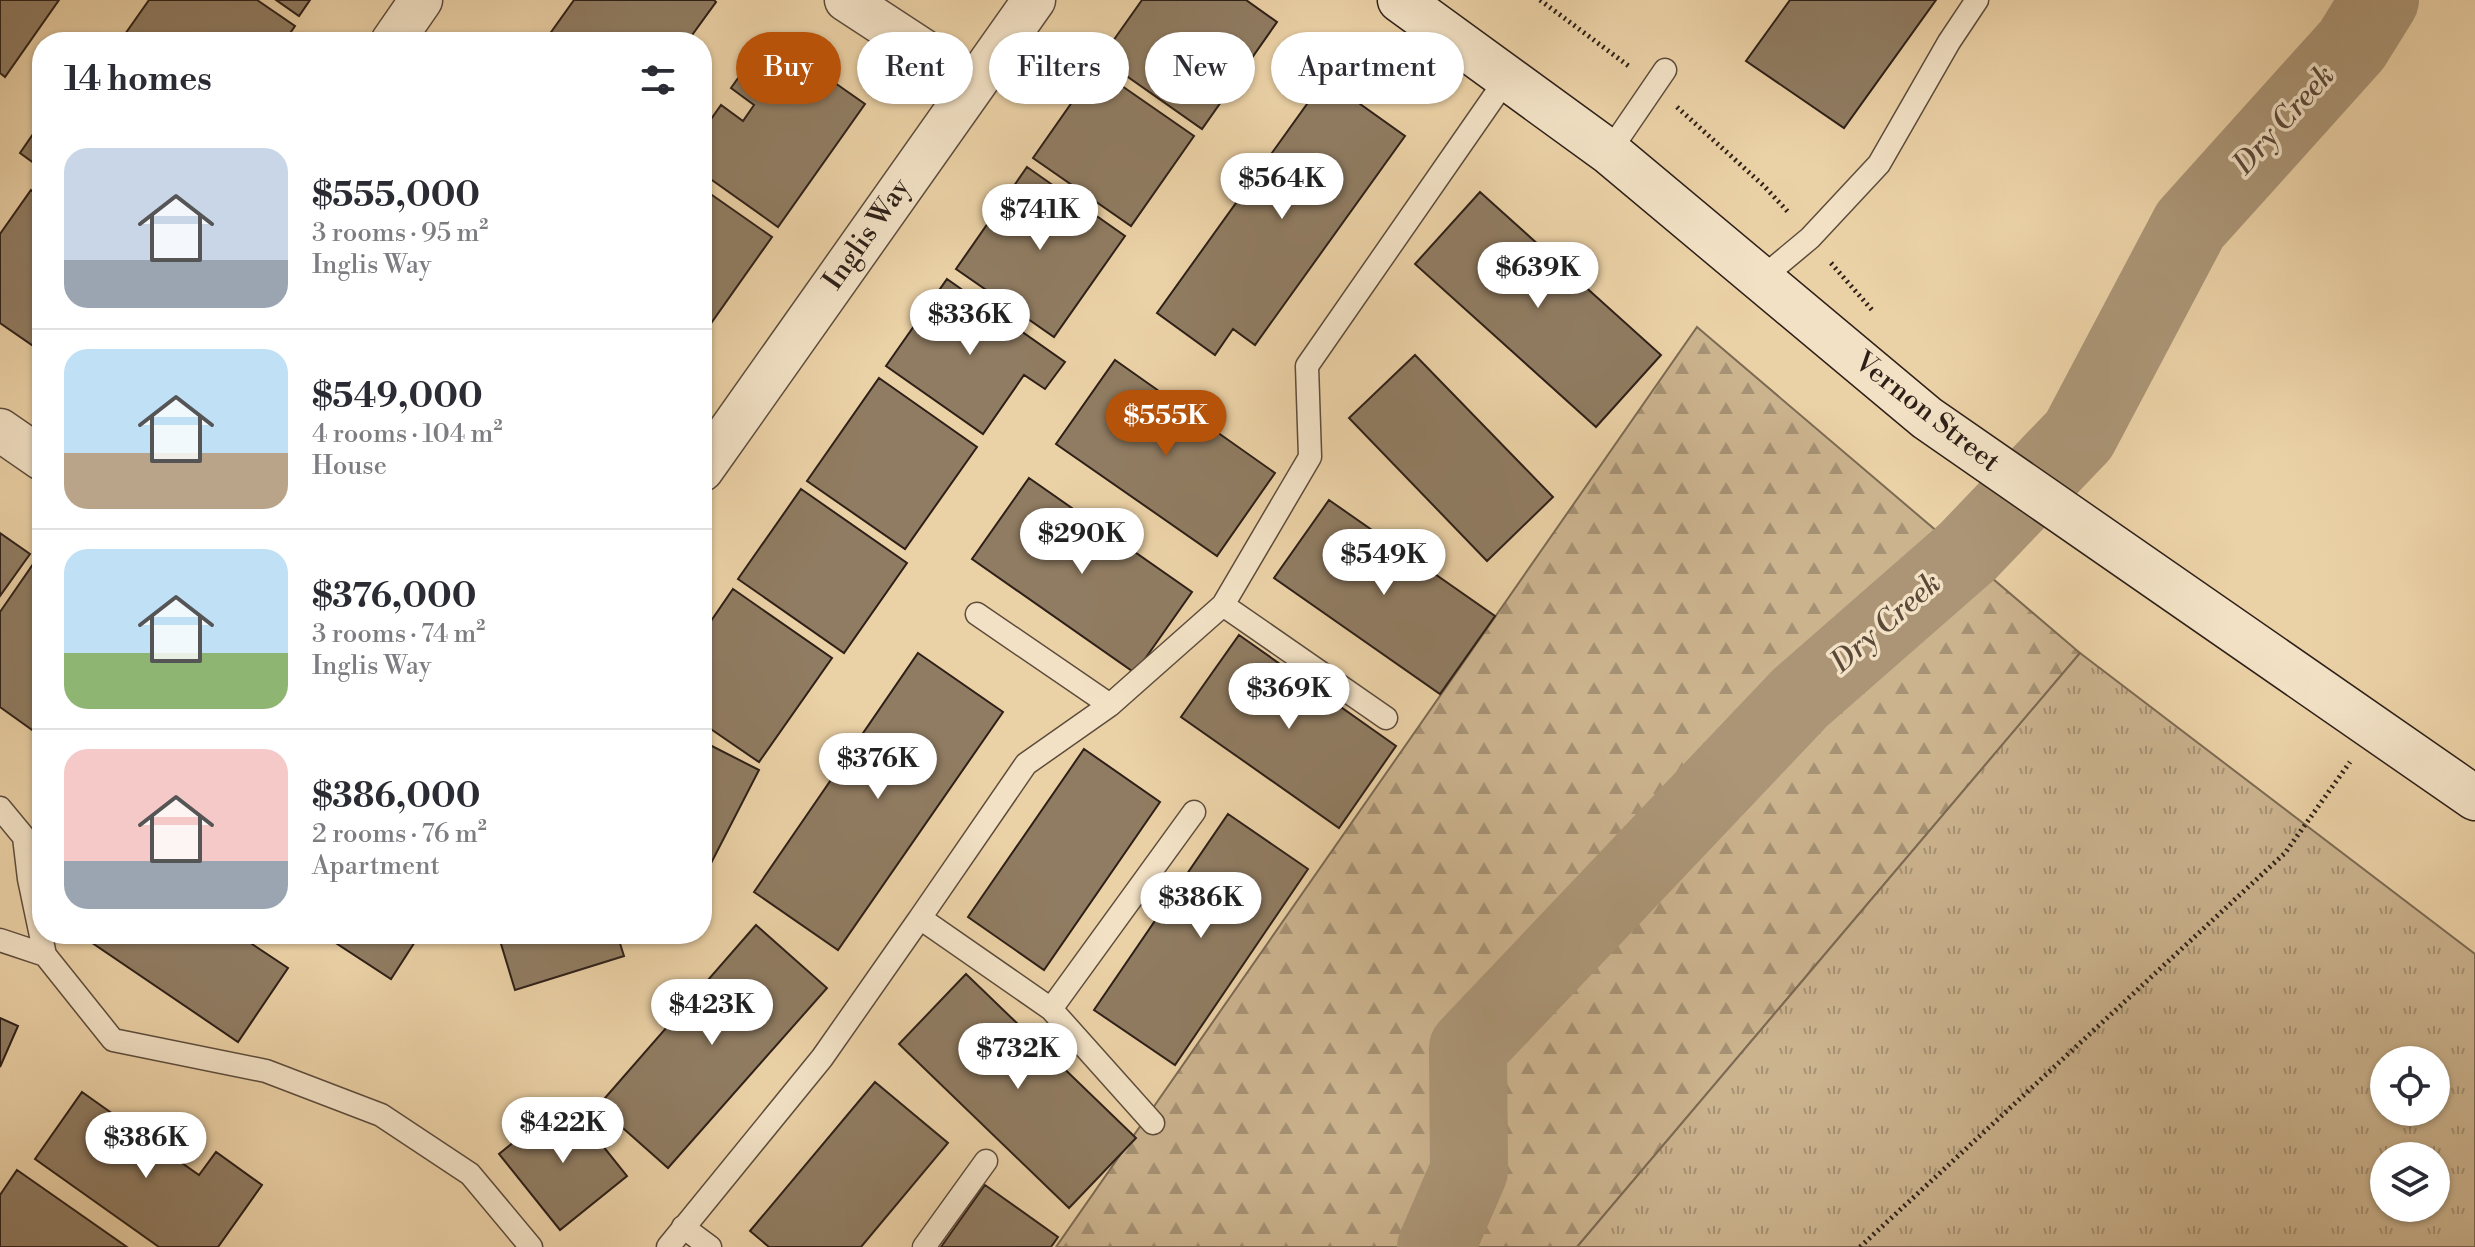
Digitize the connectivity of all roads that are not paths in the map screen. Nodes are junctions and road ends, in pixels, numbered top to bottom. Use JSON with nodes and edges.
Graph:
{"nodes":[{"id":1,"x":421,"y":0,"type":"edge"},
{"id":2,"x":846,"y":0,"type":"edge"},
{"id":3,"x":1034,"y":0,"type":"edge"},
{"id":4,"x":1400,"y":0,"type":"edge"},
{"id":5,"x":1977,"y":0,"type":"edge"},
{"id":6,"x":399,"y":32,"type":"edge"},
{"id":7,"x":895,"y":32,"type":"edge"},
{"id":8,"x":1507,"y":78,"type":"junction"},
{"id":9,"x":1660,"y":78,"type":"road end"},
{"id":10,"x":973,"y":83,"type":"edge"},
{"id":11,"x":958,"y":104,"type":"edge"},
{"id":12,"x":1609,"y":152,"type":"junction"},
{"id":13,"x":1762,"y":278,"type":"junction"},
{"id":14,"x":0,"y":430,"type":"edge"},
{"id":15,"x":32,"y":452,"type":"edge"},
{"id":16,"x":712,"y":456,"type":"edge"},
{"id":17,"x":1223,"y":605,"type":"junction"},
{"id":18,"x":977,"y":614,"type":"dead end"},
{"id":19,"x":1110,"y":705,"type":"junction"},
{"id":20,"x":1386,"y":718,"type":"dead end"},
{"id":21,"x":2475,"y":798,"type":"edge"},
{"id":22,"x":0,"y":808,"type":"edge"},
{"id":23,"x":1194,"y":812,"type":"dead end"},
{"id":24,"x":32,"y":893,"type":"edge"},
{"id":25,"x":920,"y":918,"type":"junction"},
{"id":26,"x":0,"y":940,"type":"edge"},
{"id":27,"x":43,"y":944,"type":"edge"},
{"id":28,"x":45,"y":955,"type":"junction"},
{"id":29,"x":1051,"y":1009,"type":"junction"},
{"id":30,"x":1153,"y":1123,"type":"dead end"},
{"id":31,"x":986,"y":1161,"type":"dead end"},
{"id":32,"x":683,"y":1227,"type":"junction"},
{"id":33,"x":531,"y":1247,"type":"edge"},
{"id":34,"x":668,"y":1247,"type":"edge"},
{"id":35,"x":710,"y":1247,"type":"edge"},
{"id":36,"x":924,"y":1247,"type":"edge"}],
"edges":[{"from":1,"to":6,"type":"street"},
{"from":2,"to":7,"type":"street"},
{"from":3,"to":10,"type":"street","name":"Inglis Way"},
{"from":4,"to":8,"type":"main road","name":"Vernon Street"},
{"from":5,"to":13,"type":"lane"},
{"from":8,"to":12,"type":"main road","name":"Vernon Street"},
{"from":8,"to":17,"type":"lane"},
{"from":9,"to":12,"type":"lane"},
{"from":11,"to":16,"type":"street","name":"Inglis Way"},
{"from":12,"to":13,"type":"main road","name":"Vernon Street"},
{"from":13,"to":21,"type":"main road","name":"Vernon Street"},
{"from":14,"to":15,"type":"street"},
{"from":17,"to":19,"type":"lane"},
{"from":17,"to":20,"type":"lane"},
{"from":18,"to":19,"type":"lane"},
{"from":19,"to":25,"type":"lane"},
{"from":22,"to":24,"type":"lane"},
{"from":23,"to":29,"type":"lane"},
{"from":25,"to":29,"type":"lane"},
{"from":25,"to":32,"type":"lane"},
{"from":26,"to":28,"type":"lane"},
{"from":27,"to":28,"type":"lane"},
{"from":28,"to":33,"type":"lane"},
{"from":29,"to":30,"type":"lane"},
{"from":31,"to":36,"type":"lane"},
{"from":32,"to":34,"type":"lane"},
{"from":32,"to":35,"type":"lane"}]}
